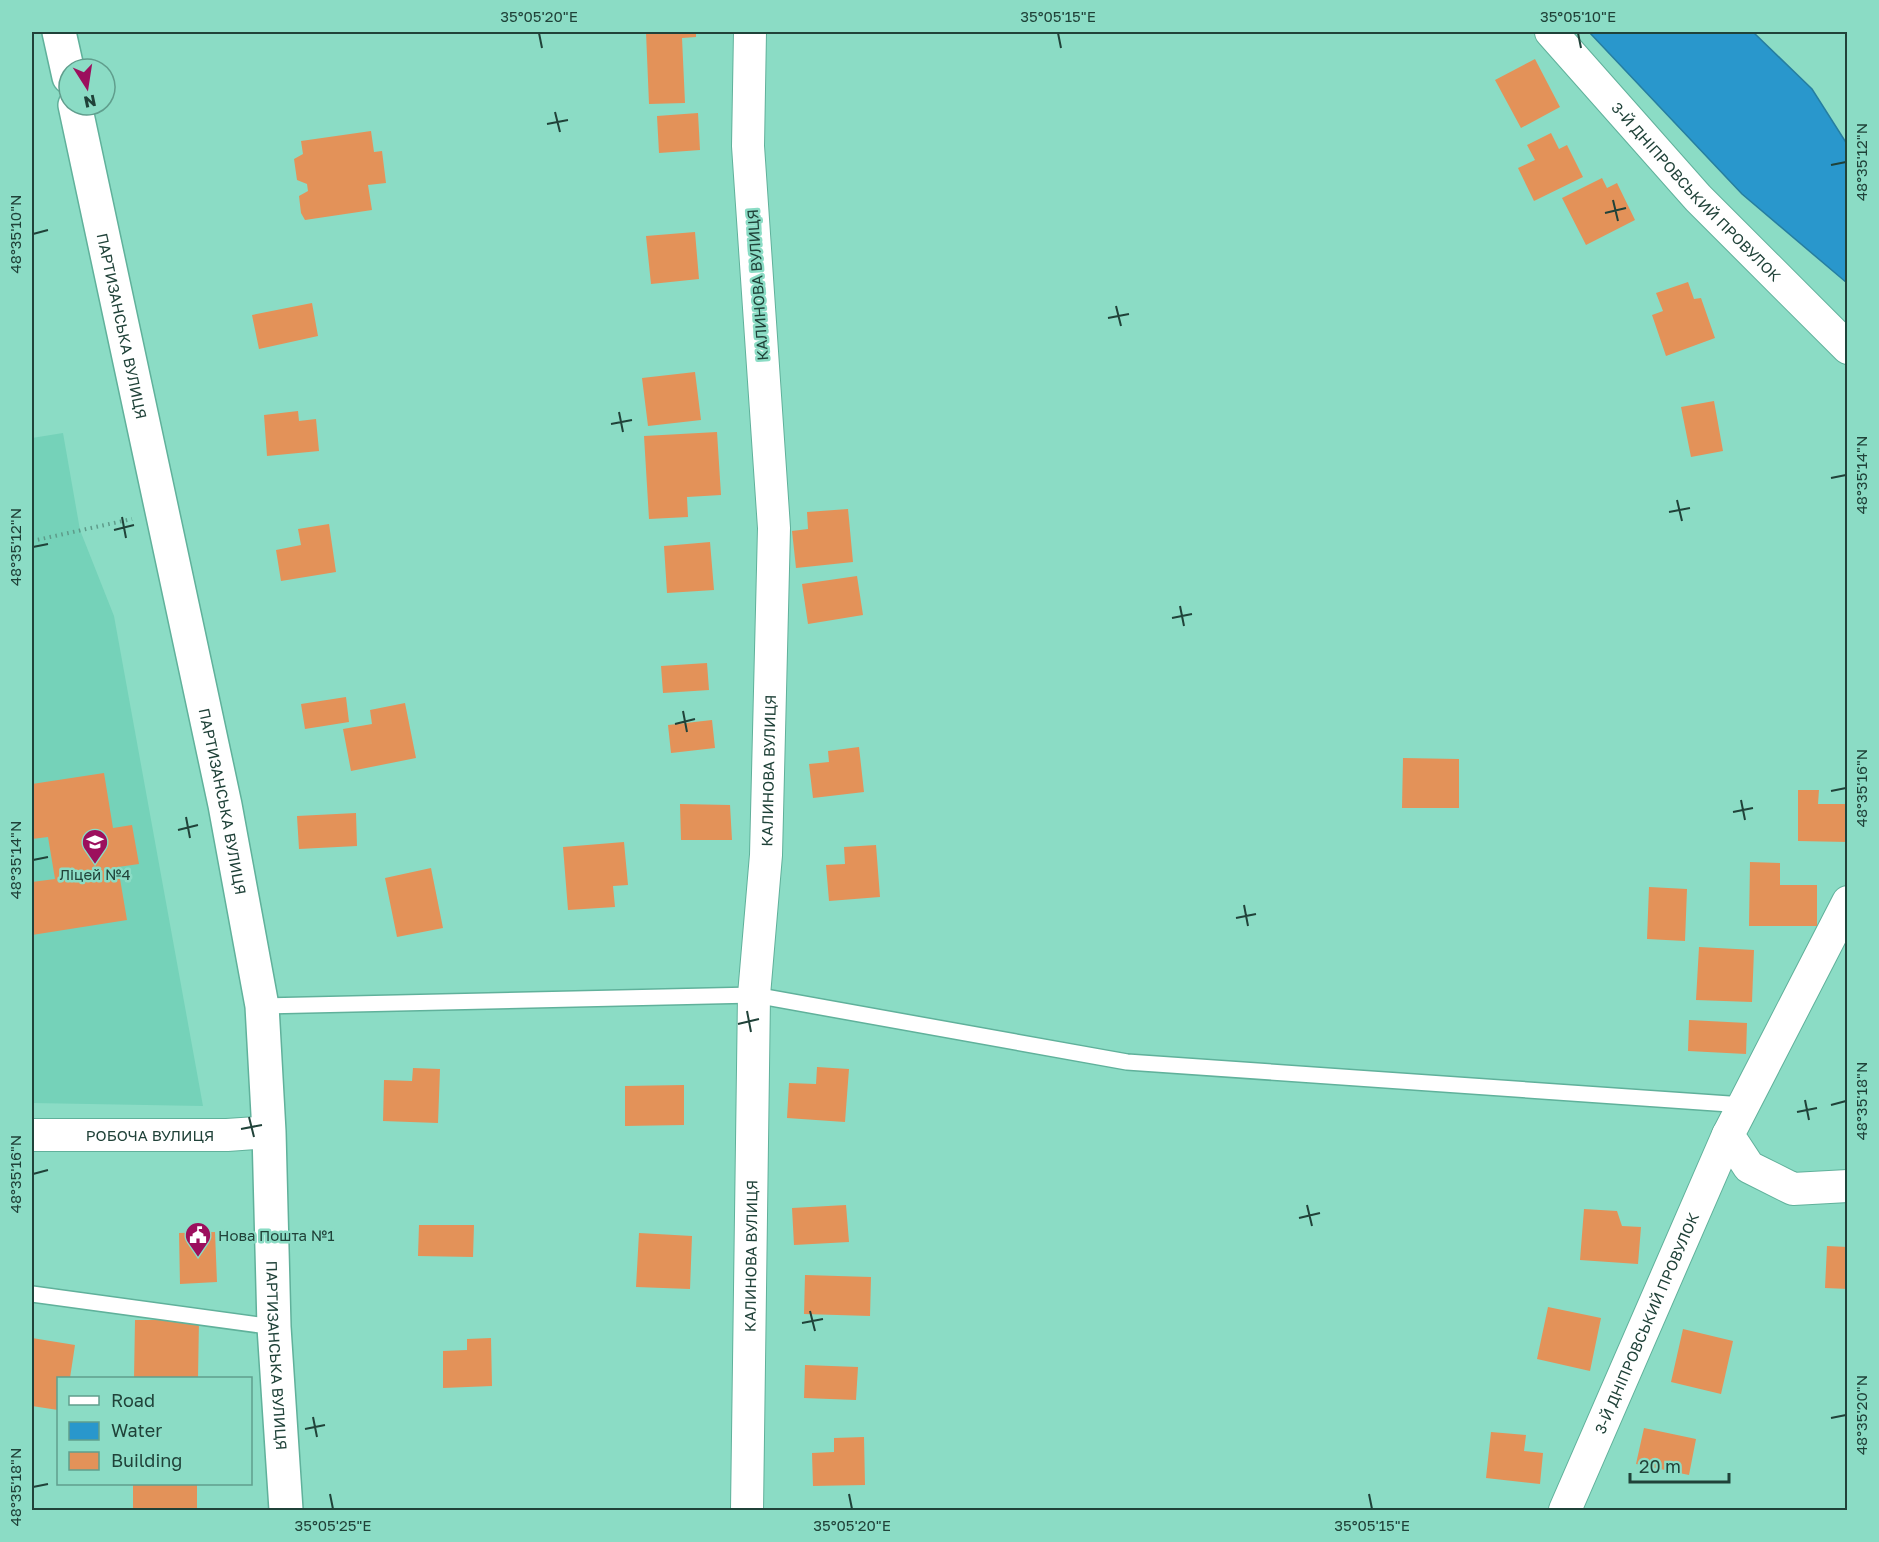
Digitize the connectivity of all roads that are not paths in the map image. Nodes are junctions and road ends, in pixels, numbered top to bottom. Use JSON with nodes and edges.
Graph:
{"nodes":[{"id":1,"x":59,"y":32,"type":"edge"},
{"id":2,"x":750,"y":32,"type":"edge"},
{"id":3,"x":1551,"y":32,"type":"edge"},
{"id":4,"x":65,"y":57,"type":"edge"},
{"id":5,"x":78,"y":117,"type":"edge"},
{"id":6,"x":1848,"y":348,"type":"edge"},
{"id":7,"x":1848,"y":902,"type":"edge"},
{"id":8,"x":754,"y":995,"type":"junction"},
{"id":9,"x":262,"y":1006,"type":"junction"},
{"id":10,"x":1744,"y":1105,"type":"junction"},
{"id":11,"x":269,"y":1132,"type":"junction"},
{"id":12,"x":32,"y":1135,"type":"edge"},
{"id":13,"x":1728,"y":1135,"type":"junction"},
{"id":14,"x":1848,"y":1185,"type":"edge"},
{"id":15,"x":32,"y":1294,"type":"edge"},
{"id":16,"x":274,"y":1326,"type":"junction"},
{"id":17,"x":286,"y":1510,"type":"edge"},
{"id":18,"x":747,"y":1510,"type":"edge"},
{"id":19,"x":1565,"y":1510,"type":"edge"}],
"edges":[{"from":1,"to":4,"type":"main road"},
{"from":2,"to":8,"type":"street","name":"КАЛИНОВА ВУЛИЦЯ"},
{"from":3,"to":6,"type":"street","name":"3-Й ДНІПРОВСЬКИЙ ПРОВУЛОК"},
{"from":5,"to":9,"type":"main road","name":"ПАРТИЗАНСЬКА ВУЛИЦЯ"},
{"from":7,"to":10,"type":"street","name":"3-Й ДНІПРОВСЬКИЙ ПРОВУЛОК"},
{"from":8,"to":9,"type":"lane"},
{"from":8,"to":10,"type":"lane"},
{"from":8,"to":18,"type":"street","name":"КАЛИНОВА ВУЛИЦЯ"},
{"from":9,"to":11,"type":"main road","name":"ПАРТИЗАНСЬКА ВУЛИЦЯ"},
{"from":10,"to":13,"type":"street","name":"3-Й ДНІПРОВСЬКИЙ ПРОВУЛОК"},
{"from":11,"to":12,"type":"street","name":"РОБОЧА ВУЛИЦЯ"},
{"from":11,"to":16,"type":"main road","name":"ПАРТИЗАНСЬКА ВУЛИЦЯ"},
{"from":13,"to":14,"type":"street"},
{"from":13,"to":19,"type":"street","name":"3-Й ДНІПРОВСЬКИЙ ПРОВУЛОК"},
{"from":15,"to":16,"type":"lane"},
{"from":16,"to":17,"type":"main road","name":"ПАРТИЗАНСЬКА ВУЛИЦЯ"}]}
